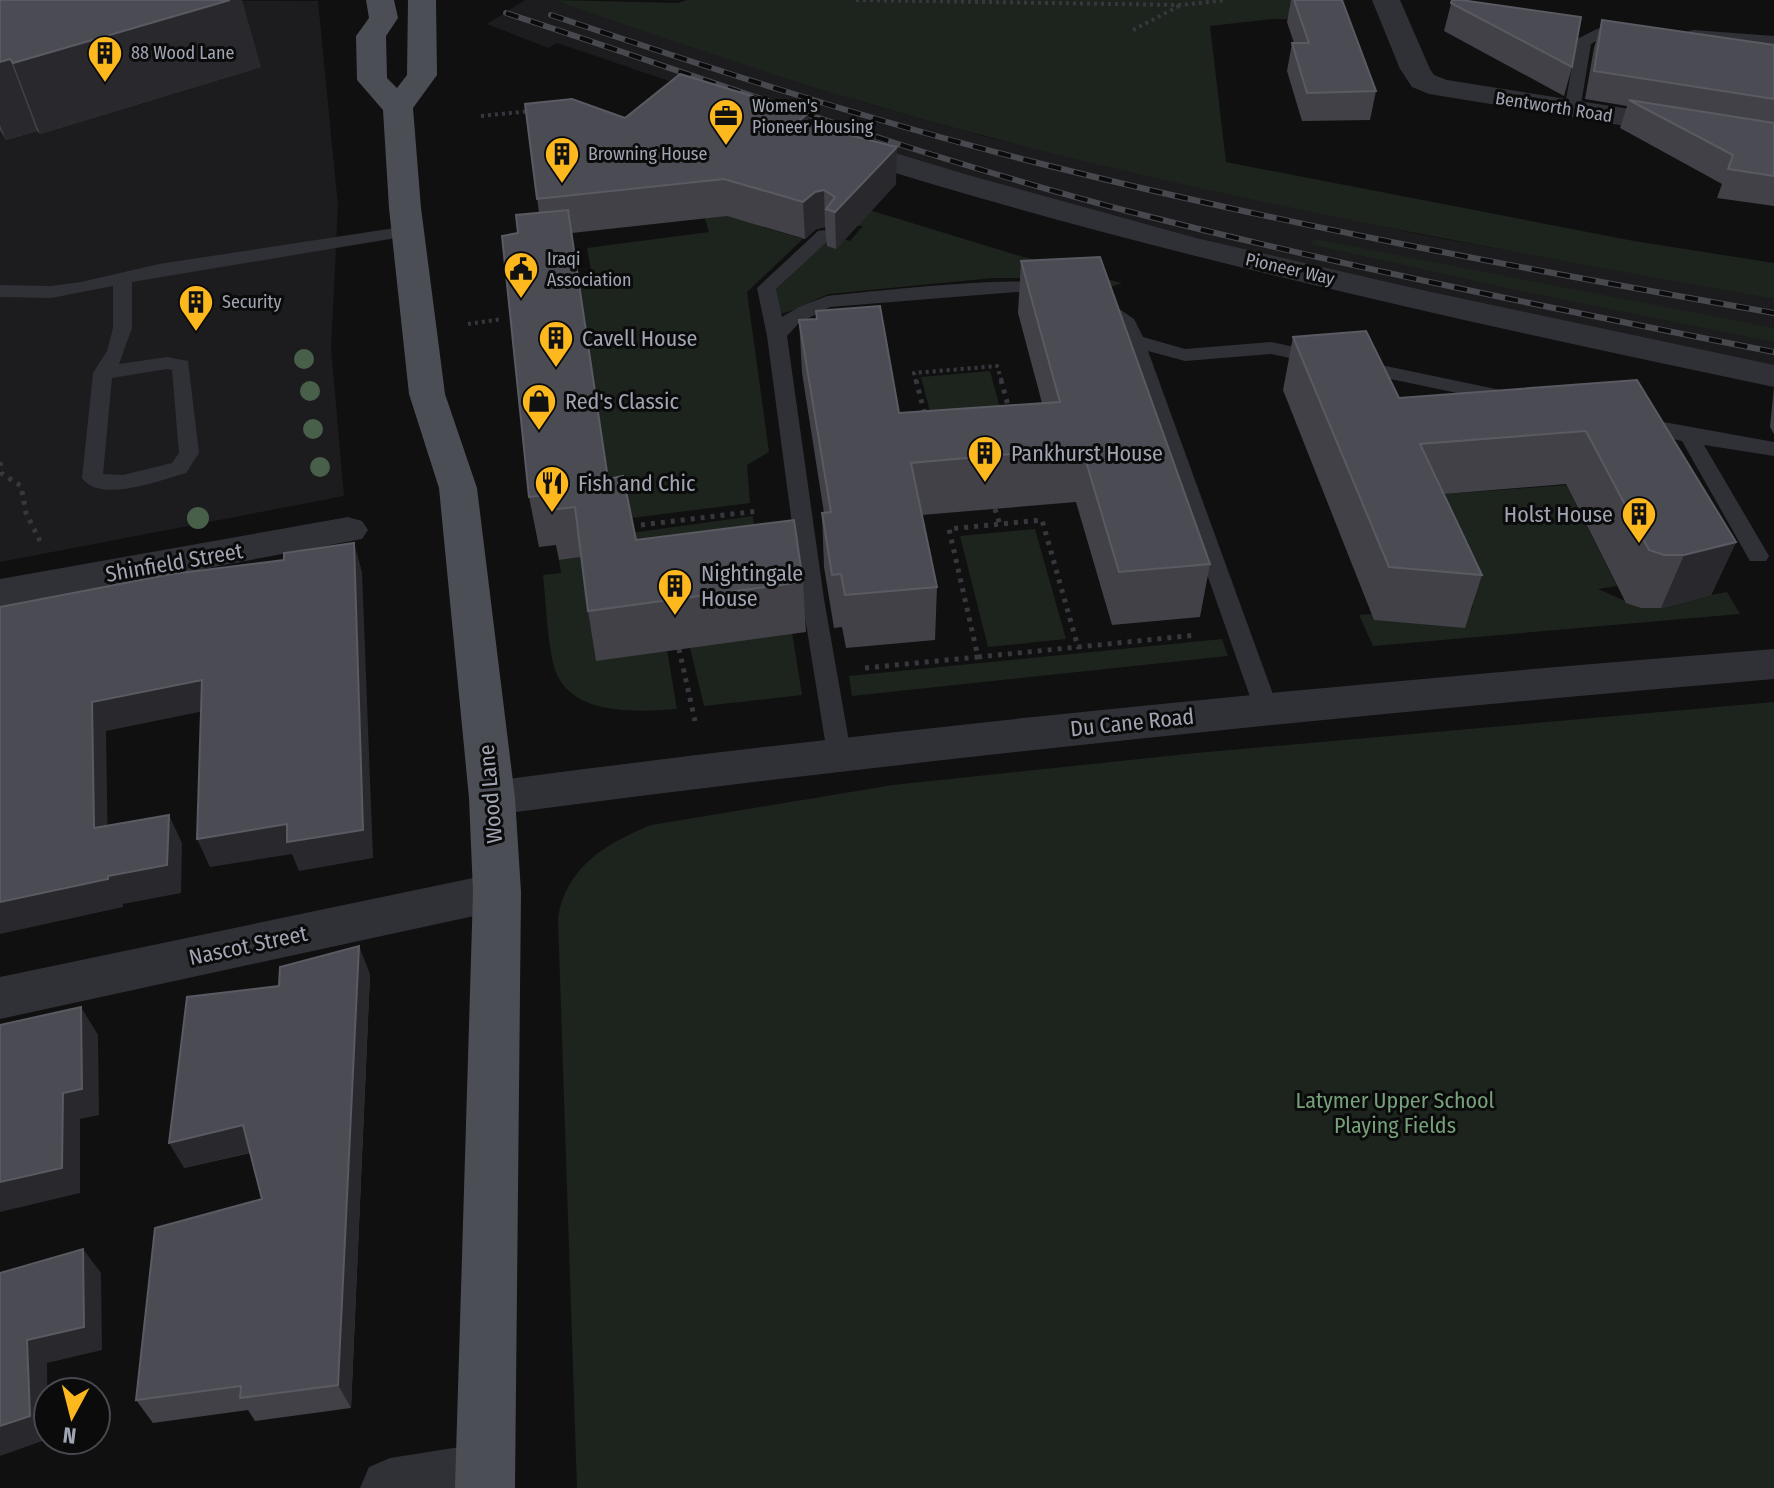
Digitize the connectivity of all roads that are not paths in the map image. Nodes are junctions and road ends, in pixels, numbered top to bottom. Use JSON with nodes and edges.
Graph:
{"nodes":[{"id":1,"x":380,"y":0,"type":"edge"},
{"id":2,"x":1386,"y":0,"type":"edge"},
{"id":3,"x":428,"y":4,"type":"edge"},
{"id":4,"x":1638,"y":31,"type":"edge"},
{"id":5,"x":1668,"y":34,"type":"edge"},
{"id":6,"x":1774,"y":41,"type":"edge"},
{"id":7,"x":398,"y":108,"type":"junction"},
{"id":8,"x":1572,"y":110,"type":"junction"},
{"id":9,"x":813,"y":137,"type":"edge"},
{"id":10,"x":1774,"y":141,"type":"edge"},
{"id":11,"x":408,"y":231,"type":"junction"},
{"id":12,"x":824,"y":235,"type":"dead end"},
{"id":13,"x":122,"y":278,"type":"junction"},
{"id":14,"x":0,"y":291,"type":"edge"},
{"id":15,"x":777,"y":336,"type":"junction"},
{"id":16,"x":1135,"y":341,"type":"junction"},
{"id":17,"x":103,"y":373,"type":"junction"},
{"id":18,"x":1774,"y":376,"type":"edge"},
{"id":19,"x":1534,"y":403,"type":"edge"},
{"id":20,"x":1612,"y":419,"type":"edge"},
{"id":21,"x":1689,"y":436,"type":"junction"},
{"id":22,"x":1774,"y":449,"type":"edge"},
{"id":23,"x":348,"y":530,"type":"dead end"},
{"id":24,"x":1758,"y":556,"type":"dead end"},
{"id":25,"x":0,"y":593,"type":"edge"},
{"id":26,"x":1774,"y":664,"type":"edge"},
{"id":27,"x":1266,"y":708,"type":"junction"},
{"id":28,"x":839,"y":753,"type":"junction"},
{"id":29,"x":492,"y":798,"type":"junction"},
{"id":30,"x":497,"y":892,"type":"junction"},
{"id":31,"x":0,"y":998,"type":"edge"},
{"id":32,"x":485,"y":1480,"type":"edge"},
{"id":33,"x":390,"y":1488,"type":"edge"}],
"edges":[{"from":1,"to":7,"type":"main road"},
{"from":2,"to":8,"type":"street","name":"Bentworth Road"},
{"from":3,"to":7,"type":"main road"},
{"from":4,"to":8,"type":"lane"},
{"from":5,"to":6,"type":"lane"},
{"from":7,"to":11,"type":"main road","name":"Wood Lane"},
{"from":8,"to":10,"type":"street","name":"Bentworth Road"},
{"from":9,"to":18,"type":"street","name":"Pioneer Way"},
{"from":11,"to":13,"type":"lane"},
{"from":11,"to":29,"type":"main road","name":"Wood Lane"},
{"from":12,"to":15,"type":"lane"},
{"from":13,"to":14,"type":"lane"},
{"from":13,"to":17,"type":"lane"},
{"from":15,"to":16,"type":"lane"},
{"from":15,"to":28,"type":"lane"},
{"from":16,"to":19,"type":"lane"},
{"from":16,"to":27,"type":"lane"},
{"from":17,"to":17,"type":"lane"},
{"from":20,"to":21,"type":"lane"},
{"from":21,"to":22,"type":"lane"},
{"from":21,"to":24,"type":"lane"},
{"from":23,"to":25,"type":"street","name":"Shinfield Street"},
{"from":26,"to":27,"type":"street","name":"Du Cane Road"},
{"from":27,"to":28,"type":"street","name":"Du Cane Road"},
{"from":28,"to":29,"type":"street","name":"Du Cane Road"},
{"from":29,"to":30,"type":"main road","name":"Wood Lane"},
{"from":30,"to":31,"type":"street","name":"Nascot Street"},
{"from":30,"to":32,"type":"main road","name":"Wood Lane"},
{"from":32,"to":33,"type":"street"}]}
